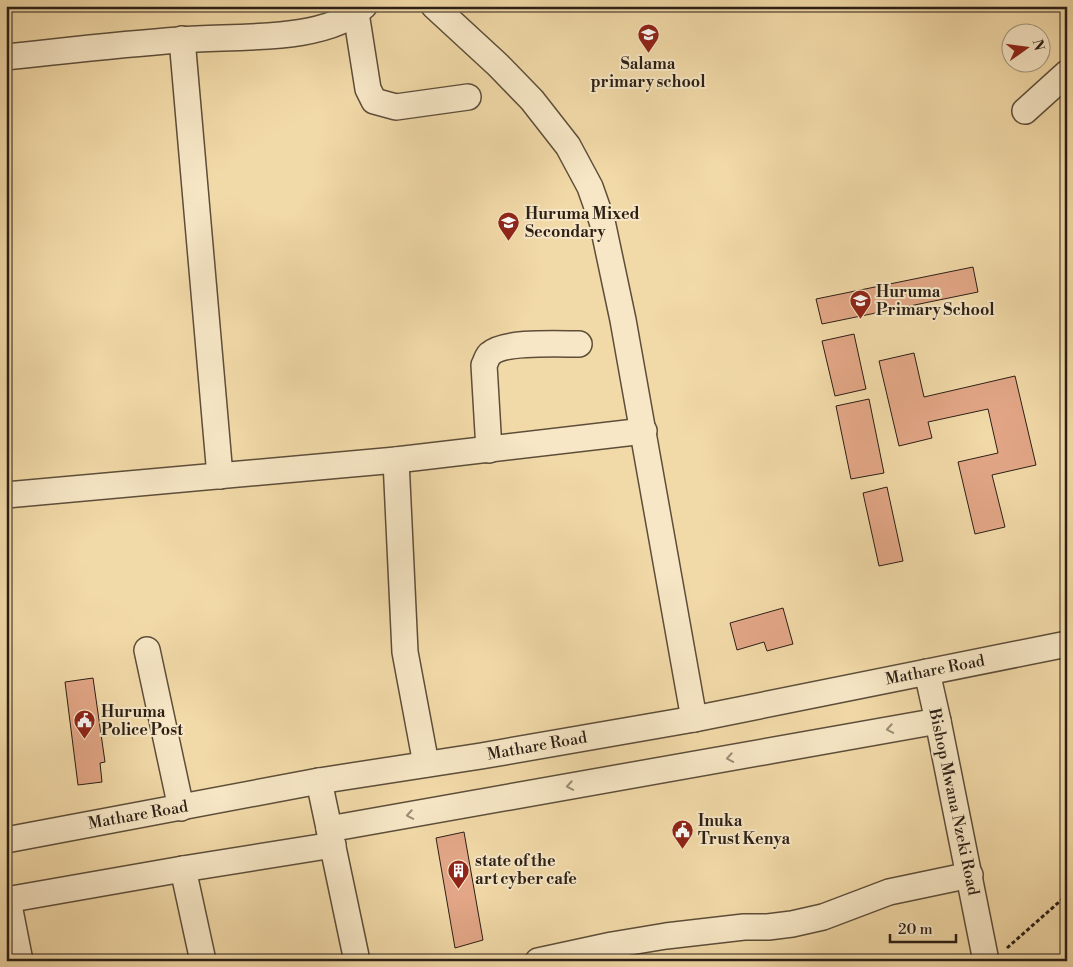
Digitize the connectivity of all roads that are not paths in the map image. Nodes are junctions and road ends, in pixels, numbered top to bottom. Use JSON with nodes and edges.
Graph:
{"nodes":[{"id":1,"x":434,"y":6,"type":"edge"},
{"id":2,"x":360,"y":10,"type":"edge"},
{"id":3,"x":182,"y":39,"type":"junction"},
{"id":4,"x":6,"y":57,"type":"edge"},
{"id":5,"x":1067,"y":73,"type":"edge"},
{"id":6,"x":468,"y":97,"type":"dead end"},
{"id":7,"x":1025,"y":111,"type":"dead end"},
{"id":8,"x":578,"y":344,"type":"dead end"},
{"id":9,"x":644,"y":431,"type":"junction"},
{"id":10,"x":489,"y":450,"type":"junction"},
{"id":11,"x":396,"y":460,"type":"junction"},
{"id":12,"x":220,"y":476,"type":"junction"},
{"id":13,"x":6,"y":495,"type":"edge"},
{"id":14,"x":1067,"y":644,"type":"edge"},
{"id":15,"x":147,"y":650,"type":"dead end"},
{"id":16,"x":927,"y":672,"type":"junction"},
{"id":17,"x":694,"y":719,"type":"junction"},
{"id":18,"x":938,"y":721,"type":"junction"},
{"id":19,"x":426,"y":764,"type":"junction"},
{"id":20,"x":319,"y":781,"type":"junction"},
{"id":21,"x":180,"y":808,"type":"junction"},
{"id":22,"x":331,"y":837,"type":"junction"},
{"id":23,"x":6,"y":840,"type":"edge"},
{"id":24,"x":183,"y":869,"type":"junction"},
{"id":25,"x":970,"y":875,"type":"junction"},
{"id":26,"x":7,"y":900,"type":"edge"},
{"id":27,"x":993,"y":958,"type":"edge"},
{"id":28,"x":20,"y":961,"type":"edge"},
{"id":29,"x":203,"y":961,"type":"edge"},
{"id":30,"x":356,"y":961,"type":"edge"},
{"id":31,"x":538,"y":961,"type":"edge"}],
"edges":[{"from":1,"to":9,"type":"street"},
{"from":2,"to":3,"type":"street"},
{"from":2,"to":6,"type":"street"},
{"from":3,"to":4,"type":"street"},
{"from":3,"to":12,"type":"street"},
{"from":5,"to":7,"type":"street"},
{"from":8,"to":10,"type":"street"},
{"from":9,"to":10,"type":"street"},
{"from":9,"to":17,"type":"street"},
{"from":10,"to":11,"type":"street"},
{"from":11,"to":12,"type":"street"},
{"from":11,"to":19,"type":"street"},
{"from":12,"to":13,"type":"street"},
{"from":14,"to":16,"type":"street","name":"Mathare Road"},
{"from":15,"to":21,"type":"street"},
{"from":16,"to":17,"type":"street","name":"Mathare Road"},
{"from":16,"to":18,"type":"street","name":"Bishop Mwana Nzeki Road"},
{"from":17,"to":19,"type":"street","name":"Mathare Road"},
{"from":18,"to":22,"type":"street","one_way":true},
{"from":18,"to":25,"type":"street","name":"Bishop Mwana Nzeki Road"},
{"from":19,"to":20,"type":"street","name":"Mathare Road"},
{"from":20,"to":21,"type":"street","name":"Mathare Road"},
{"from":20,"to":22,"type":"street"},
{"from":21,"to":23,"type":"street","name":"Mathare Road"},
{"from":22,"to":24,"type":"street"},
{"from":22,"to":30,"type":"street"},
{"from":24,"to":26,"type":"street"},
{"from":24,"to":29,"type":"street"},
{"from":25,"to":27,"type":"street","name":"Bishop Mwana Nzeki Road"},
{"from":25,"to":31,"type":"street"},
{"from":26,"to":28,"type":"street"}]}
